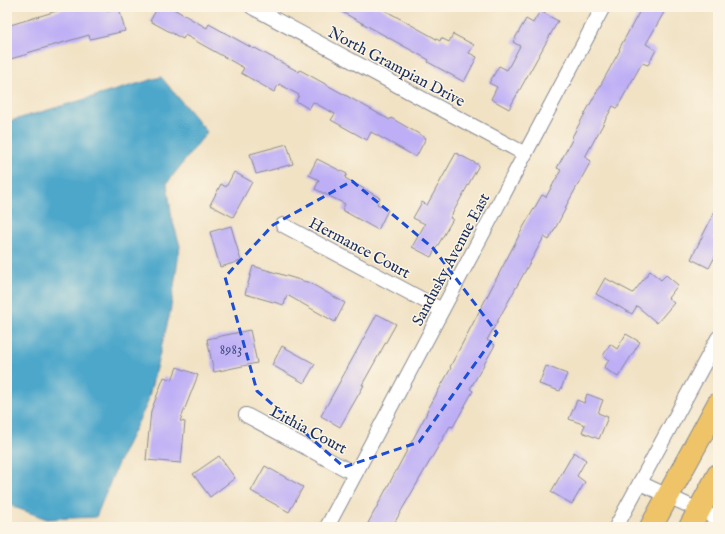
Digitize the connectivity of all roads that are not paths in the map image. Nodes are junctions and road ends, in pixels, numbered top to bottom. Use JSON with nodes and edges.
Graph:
{"nodes":[{"id":1,"x":252,"y":7,"type":"edge"},
{"id":2,"x":603,"y":7,"type":"edge"},
{"id":3,"x":525,"y":154,"type":"junction"},
{"id":4,"x":283,"y":225,"type":"dead end"},
{"id":5,"x":442,"y":310,"type":"junction"},
{"id":6,"x":718,"y":338,"type":"edge"},
{"id":7,"x":718,"y":404,"type":"edge"},
{"id":8,"x":246,"y":415,"type":"dead end"},
{"id":9,"x":355,"y":474,"type":"junction"},
{"id":10,"x":718,"y":475,"type":"edge"},
{"id":11,"x":640,"y":483,"type":"junction"},
{"id":12,"x":668,"y":496,"type":"junction"},
{"id":13,"x":702,"y":518,"type":"edge"},
{"id":14,"x":327,"y":527,"type":"edge"},
{"id":15,"x":616,"y":527,"type":"edge"},
{"id":16,"x":651,"y":527,"type":"edge"}],
"edges":[{"from":1,"to":3,"type":"street","name":"North Grampian Drive"},
{"from":2,"to":3,"type":"street","name":"Sandusky Avenue East"},
{"from":3,"to":5,"type":"street","name":"Sandusky Avenue East"},
{"from":4,"to":5,"type":"street","name":"Hermance Court"},
{"from":5,"to":9,"type":"street","name":"Sandusky Avenue East"},
{"from":6,"to":11,"type":"street"},
{"from":7,"to":12,"type":"highway"},
{"from":8,"to":9,"type":"street","name":"Lithia Court"},
{"from":9,"to":14,"type":"street","name":"Sandusky Avenue East"},
{"from":10,"to":13,"type":"highway"},
{"from":11,"to":12,"type":"street"},
{"from":11,"to":15,"type":"street"},
{"from":12,"to":13,"type":"street"},
{"from":12,"to":16,"type":"highway"}]}
